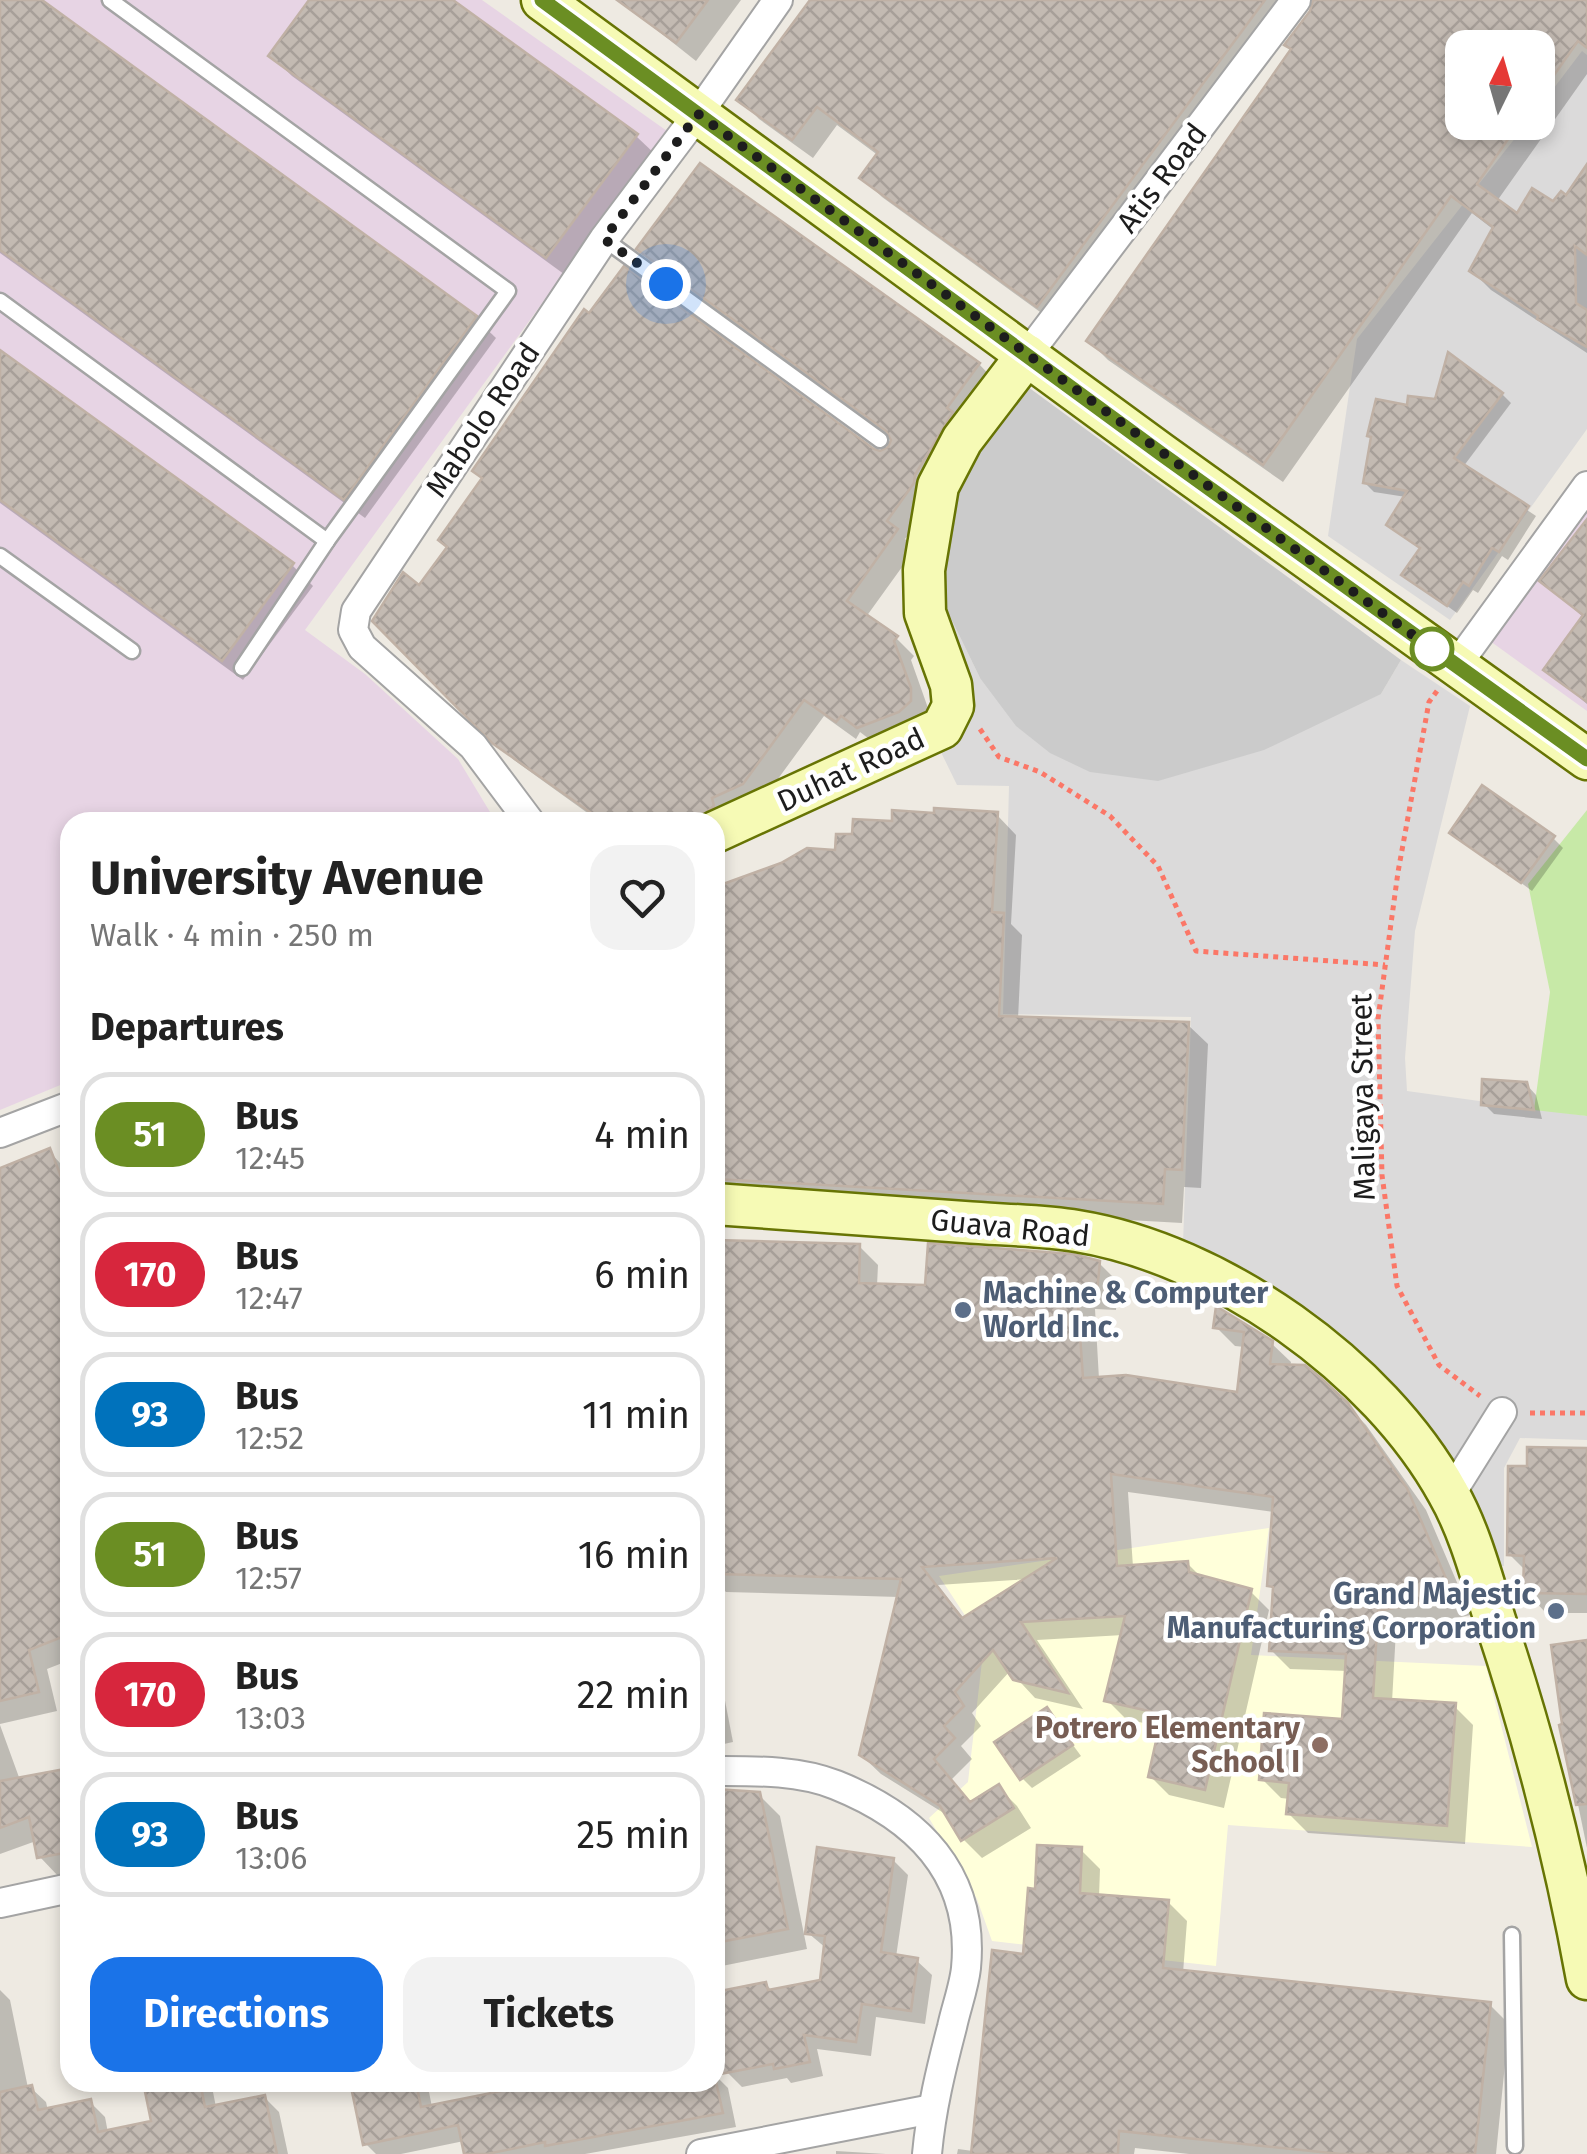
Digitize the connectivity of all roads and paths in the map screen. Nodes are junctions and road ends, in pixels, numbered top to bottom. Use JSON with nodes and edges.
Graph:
{"nodes":[{"id":1,"x":110,"y":0,"type":"edge"},
{"id":2,"x":542,"y":0,"type":"edge"},
{"id":3,"x":778,"y":0,"type":"edge"},
{"id":4,"x":1296,"y":0,"type":"edge"},
{"id":5,"x":698,"y":114,"type":"junction"},
{"id":6,"x":604,"y":239,"type":"junction"},
{"id":7,"x":0,"y":301,"type":"edge"},
{"id":8,"x":1028,"y":355,"type":"junction"},
{"id":9,"x":880,"y":440,"type":"dead end"},
{"id":10,"x":1587,"y":486,"type":"edge"},
{"id":11,"x":327,"y":541,"type":"junction"},
{"id":12,"x":0,"y":556,"type":"edge"},
{"id":13,"x":132,"y":651,"type":"dead end"},
{"id":14,"x":1456,"y":666,"type":"junction"},
{"id":15,"x":242,"y":668,"type":"dead end"},
{"id":16,"x":951,"y":686,"type":"junction"},
{"id":17,"x":1587,"y":759,"type":"edge"},
{"id":18,"x":522,"y":812,"type":"edge"},
{"id":19,"x":725,"y":827,"type":"edge"},
{"id":20,"x":1385,"y":966,"type":"junction"},
{"id":21,"x":60,"y":1110,"type":"edge"},
{"id":22,"x":0,"y":1133,"type":"edge"},
{"id":23,"x":725,"y":1205,"type":"edge"},
{"id":24,"x":1502,"y":1412,"type":"junction"},
{"id":25,"x":1587,"y":1413,"type":"edge"},
{"id":26,"x":1450,"y":1495,"type":"junction"},
{"id":27,"x":725,"y":1771,"type":"edge"},
{"id":28,"x":60,"y":1890,"type":"edge"},
{"id":29,"x":0,"y":1902,"type":"edge"},
{"id":30,"x":1512,"y":1935,"type":"dead end"},
{"id":31,"x":1587,"y":1978,"type":"edge"},
{"id":32,"x":932,"y":2109,"type":"junction"},
{"id":33,"x":1515,"y":2146,"type":"dead end"},
{"id":34,"x":701,"y":2154,"type":"edge"},
{"id":35,"x":927,"y":2154,"type":"edge"}],
"edges":[{"from":1,"to":11,"type":"lane"},
{"from":2,"to":5,"type":"street"},
{"from":3,"to":5,"type":"street","name":"Mabolo Road"},
{"from":4,"to":8,"type":"street","name":"Atis Road"},
{"from":5,"to":6,"type":"street","name":"Mabolo Road"},
{"from":5,"to":8,"type":"street"},
{"from":6,"to":9,"type":"lane"},
{"from":6,"to":18,"type":"street","name":"Mabolo Road"},
{"from":7,"to":11,"type":"lane"},
{"from":8,"to":14,"type":"street"},
{"from":8,"to":16,"type":"street"},
{"from":10,"to":14,"type":"street"},
{"from":11,"to":15,"type":"lane"},
{"from":12,"to":13,"type":"lane"},
{"from":14,"to":17,"type":"street"},
{"from":14,"to":20,"type":"path","name":"Maligaya Street"},
{"from":16,"to":19,"type":"street","name":"Duhat Road"},
{"from":16,"to":20,"type":"path"},
{"from":20,"to":24,"type":"path","name":"Maligaya Street"},
{"from":21,"to":22,"type":"street"},
{"from":23,"to":26,"type":"street","name":"Guava Road"},
{"from":24,"to":25,"type":"path"},
{"from":24,"to":26,"type":"street"},
{"from":26,"to":31,"type":"street","name":"Guava Road"},
{"from":27,"to":32,"type":"street"},
{"from":28,"to":29,"type":"street"},
{"from":30,"to":33,"type":"lane"},
{"from":32,"to":34,"type":"street"},
{"from":32,"to":35,"type":"street"}]}
